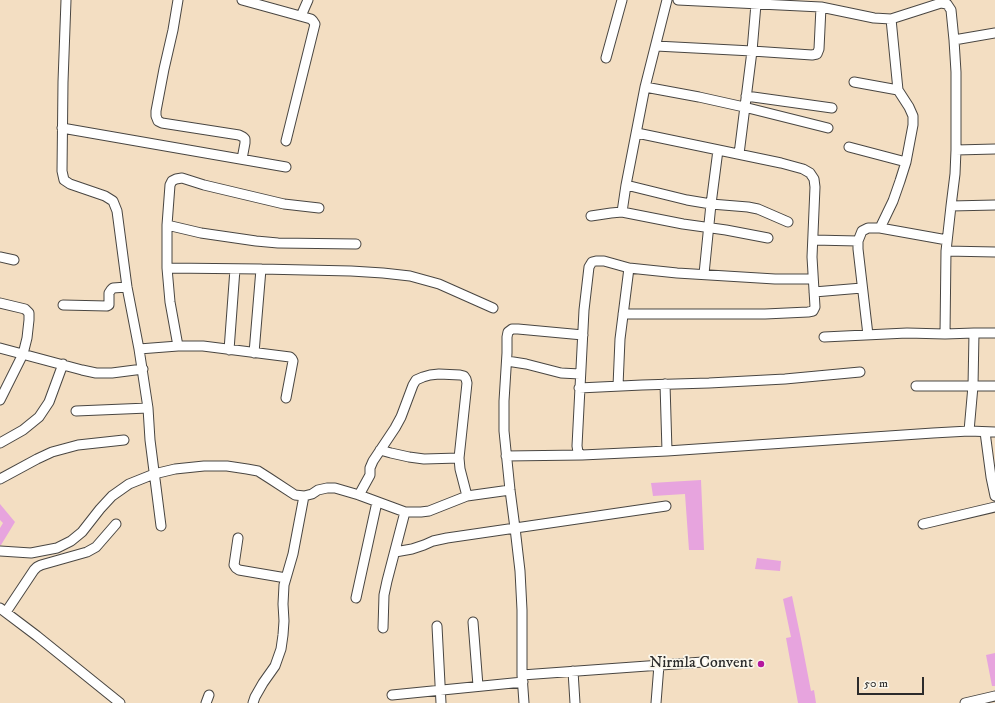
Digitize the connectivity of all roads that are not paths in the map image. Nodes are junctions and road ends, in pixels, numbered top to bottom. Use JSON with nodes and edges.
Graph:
{"nodes":[{"id":1,"x":66,"y":0,"type":"edge"},
{"id":2,"x":178,"y":0,"type":"edge"},
{"id":3,"x":242,"y":0,"type":"edge"},
{"id":4,"x":308,"y":0,"type":"edge"},
{"id":5,"x":622,"y":0,"type":"edge"},
{"id":6,"x":667,"y":0,"type":"edge"},
{"id":7,"x":678,"y":0,"type":"edge"},
{"id":8,"x":756,"y":4,"type":"junction"},
{"id":9,"x":821,"y":7,"type":"junction"},
{"id":10,"x":301,"y":16,"type":"junction"},
{"id":11,"x":891,"y":19,"type":"junction"},
{"id":12,"x":995,"y":33,"type":"edge"},
{"id":13,"x":954,"y":40,"type":"junction"},
{"id":14,"x":656,"y":46,"type":"junction"},
{"id":15,"x":752,"y":51,"type":"junction"},
{"id":16,"x":606,"y":58,"type":"dead end"},
{"id":17,"x":854,"y":82,"type":"dead end"},
{"id":18,"x":645,"y":87,"type":"junction"},
{"id":19,"x":898,"y":90,"type":"junction"},
{"id":20,"x":746,"y":96,"type":"junction"},
{"id":21,"x":744,"y":107,"type":"junction"},
{"id":22,"x":832,"y":108,"type":"dead end"},
{"id":23,"x":62,"y":128,"type":"junction"},
{"id":24,"x":828,"y":128,"type":"dead end"},
{"id":25,"x":636,"y":133,"type":"junction"},
{"id":26,"x":286,"y":141,"type":"dead end"},
{"id":27,"x":849,"y":147,"type":"dead end"},
{"id":28,"x":995,"y":149,"type":"edge"},
{"id":29,"x":718,"y":150,"type":"junction"},
{"id":30,"x":956,"y":150,"type":"junction"},
{"id":31,"x":739,"y":154,"type":"junction"},
{"id":32,"x":242,"y":159,"type":"junction"},
{"id":33,"x":906,"y":162,"type":"junction"},
{"id":34,"x":286,"y":167,"type":"dead end"},
{"id":35,"x":626,"y":185,"type":"junction"},
{"id":36,"x":711,"y":204,"type":"junction"},
{"id":37,"x":995,"y":205,"type":"edge"},
{"id":38,"x":951,"y":206,"type":"junction"},
{"id":39,"x":319,"y":208,"type":"dead end"},
{"id":40,"x":622,"y":212,"type":"junction"},
{"id":41,"x":591,"y":216,"type":"dead end"},
{"id":42,"x":788,"y":222,"type":"dead end"},
{"id":43,"x":167,"y":225,"type":"junction"},
{"id":44,"x":708,"y":228,"type":"junction"},
{"id":45,"x":880,"y":228,"type":"junction"},
{"id":46,"x":768,"y":238,"type":"dead end"},
{"id":47,"x":813,"y":240,"type":"junction"},
{"id":48,"x":947,"y":240,"type":"junction"},
{"id":49,"x":858,"y":241,"type":"junction"},
{"id":50,"x":356,"y":244,"type":"dead end"},
{"id":51,"x":946,"y":252,"type":"junction"},
{"id":52,"x":995,"y":252,"type":"edge"},
{"id":53,"x":0,"y":257,"type":"edge"},
{"id":54,"x":14,"y":260,"type":"dead end"},
{"id":55,"x":167,"y":268,"type":"junction"},
{"id":56,"x":629,"y":268,"type":"junction"},
{"id":57,"x":235,"y":269,"type":"junction"},
{"id":58,"x":261,"y":269,"type":"junction"},
{"id":59,"x":704,"y":274,"type":"junction"},
{"id":60,"x":813,"y":278,"type":"junction"},
{"id":61,"x":127,"y":287,"type":"junction"},
{"id":62,"x":862,"y":288,"type":"junction"},
{"id":63,"x":814,"y":292,"type":"junction"},
{"id":64,"x":0,"y":303,"type":"edge"},
{"id":65,"x":63,"y":305,"type":"dead end"},
{"id":66,"x":493,"y":308,"type":"dead end"},
{"id":67,"x":623,"y":314,"type":"junction"},
{"id":68,"x":974,"y":333,"type":"junction"},
{"id":69,"x":995,"y":333,"type":"edge"},
{"id":70,"x":946,"y":334,"type":"junction"},
{"id":71,"x":582,"y":335,"type":"junction"},
{"id":72,"x":868,"y":335,"type":"junction"},
{"id":73,"x":824,"y":337,"type":"dead end"},
{"id":74,"x":178,"y":346,"type":"junction"},
{"id":75,"x":0,"y":348,"type":"edge"},
{"id":76,"x":139,"y":349,"type":"junction"},
{"id":77,"x":229,"y":350,"type":"junction"},
{"id":78,"x":254,"y":353,"type":"junction"},
{"id":79,"x":23,"y":354,"type":"junction"},
{"id":80,"x":507,"y":361,"type":"junction"},
{"id":81,"x":63,"y":364,"type":"junction"},
{"id":82,"x":143,"y":369,"type":"junction"},
{"id":83,"x":860,"y":372,"type":"dead end"},
{"id":84,"x":580,"y":374,"type":"junction"},
{"id":85,"x":665,"y":384,"type":"junction"},
{"id":86,"x":618,"y":386,"type":"junction"},
{"id":87,"x":916,"y":386,"type":"dead end"},
{"id":88,"x":973,"y":386,"type":"junction"},
{"id":89,"x":995,"y":386,"type":"edge"},
{"id":90,"x":579,"y":388,"type":"junction"},
{"id":91,"x":286,"y":398,"type":"dead end"},
{"id":92,"x":0,"y":400,"type":"edge"},
{"id":93,"x":148,"y":408,"type":"junction"},
{"id":94,"x":76,"y":411,"type":"dead end"},
{"id":95,"x":969,"y":432,"type":"junction"},
{"id":96,"x":985,"y":432,"type":"junction"},
{"id":97,"x":995,"y":432,"type":"edge"},
{"id":98,"x":124,"y":440,"type":"dead end"},
{"id":99,"x":0,"y":443,"type":"edge"},
{"id":100,"x":380,"y":450,"type":"junction"},
{"id":101,"x":667,"y":451,"type":"junction"},
{"id":102,"x":582,"y":455,"type":"junction"},
{"id":103,"x":506,"y":456,"type":"junction"},
{"id":104,"x":459,"y":458,"type":"junction"},
{"id":105,"x":154,"y":474,"type":"junction"},
{"id":106,"x":0,"y":479,"type":"edge"},
{"id":107,"x":510,"y":490,"type":"junction"},
{"id":108,"x":359,"y":495,"type":"junction"},
{"id":109,"x":304,"y":496,"type":"junction"},
{"id":110,"x":467,"y":496,"type":"junction"},
{"id":111,"x":995,"y":496,"type":"edge"},
{"id":112,"x":377,"y":502,"type":"junction"},
{"id":113,"x":666,"y":506,"type":"dead end"},
{"id":114,"x":995,"y":507,"type":"edge"},
{"id":115,"x":405,"y":512,"type":"junction"},
{"id":116,"x":116,"y":524,"type":"dead end"},
{"id":117,"x":923,"y":524,"type":"dead end"},
{"id":118,"x":161,"y":526,"type":"dead end"},
{"id":119,"x":515,"y":528,"type":"junction"},
{"id":120,"x":238,"y":538,"type":"dead end"},
{"id":121,"x":0,"y":551,"type":"edge"},
{"id":122,"x":395,"y":552,"type":"junction"},
{"id":123,"x":286,"y":578,"type":"junction"},
{"id":124,"x":356,"y":598,"type":"dead end"},
{"id":125,"x":3,"y":610,"type":"edge"},
{"id":126,"x":473,"y":622,"type":"dead end"},
{"id":127,"x":437,"y":626,"type":"dead end"},
{"id":128,"x":383,"y":628,"type":"dead end"},
{"id":129,"x":702,"y":662,"type":"dead end"},
{"id":130,"x":659,"y":665,"type":"junction"},
{"id":131,"x":574,"y":671,"type":"junction"},
{"id":132,"x":522,"y":679,"type":"junction"},
{"id":133,"x":478,"y":686,"type":"junction"},
{"id":134,"x":440,"y":690,"type":"junction"},
{"id":135,"x":392,"y":695,"type":"dead end"},
{"id":136,"x":995,"y":696,"type":"edge"},
{"id":137,"x":118,"y":702,"type":"edge"},
{"id":138,"x":253,"y":703,"type":"edge"},
{"id":139,"x":441,"y":703,"type":"edge"},
{"id":140,"x":524,"y":703,"type":"edge"},
{"id":141,"x":575,"y":703,"type":"edge"},
{"id":142,"x":656,"y":703,"type":"edge"},
{"id":143,"x":965,"y":703,"type":"edge"}],
"edges":[{"from":1,"to":23,"type":"street"},
{"from":2,"to":32,"type":"street"},
{"from":3,"to":10,"type":"street"},
{"from":4,"to":10,"type":"street"},
{"from":5,"to":16,"type":"street"},
{"from":6,"to":14,"type":"street"},
{"from":7,"to":8,"type":"street"},
{"from":8,"to":9,"type":"street"},
{"from":8,"to":15,"type":"street"},
{"from":9,"to":11,"type":"street"},
{"from":9,"to":15,"type":"street"},
{"from":10,"to":26,"type":"street"},
{"from":11,"to":13,"type":"street"},
{"from":11,"to":19,"type":"street"},
{"from":12,"to":13,"type":"street"},
{"from":13,"to":30,"type":"street"},
{"from":14,"to":15,"type":"street"},
{"from":14,"to":18,"type":"street"},
{"from":15,"to":20,"type":"street"},
{"from":17,"to":19,"type":"street"},
{"from":18,"to":21,"type":"street"},
{"from":18,"to":25,"type":"street"},
{"from":19,"to":33,"type":"street"},
{"from":20,"to":21,"type":"street"},
{"from":20,"to":22,"type":"street"},
{"from":21,"to":24,"type":"street"},
{"from":21,"to":31,"type":"street"},
{"from":23,"to":32,"type":"street"},
{"from":23,"to":61,"type":"street"},
{"from":25,"to":29,"type":"street"},
{"from":25,"to":35,"type":"street"},
{"from":27,"to":33,"type":"street"},
{"from":28,"to":30,"type":"street"},
{"from":29,"to":31,"type":"street"},
{"from":29,"to":36,"type":"street"},
{"from":30,"to":38,"type":"street"},
{"from":31,"to":47,"type":"street"},
{"from":32,"to":34,"type":"street"},
{"from":33,"to":45,"type":"street"},
{"from":35,"to":36,"type":"street"},
{"from":35,"to":40,"type":"street"},
{"from":36,"to":42,"type":"street"},
{"from":36,"to":44,"type":"street"},
{"from":37,"to":38,"type":"street"},
{"from":38,"to":48,"type":"street"},
{"from":39,"to":43,"type":"street"},
{"from":40,"to":41,"type":"street"},
{"from":40,"to":44,"type":"street"},
{"from":43,"to":50,"type":"street"},
{"from":43,"to":55,"type":"street"},
{"from":44,"to":46,"type":"street"},
{"from":44,"to":59,"type":"street"},
{"from":45,"to":48,"type":"street"},
{"from":45,"to":49,"type":"street"},
{"from":47,"to":49,"type":"street"},
{"from":47,"to":60,"type":"street"},
{"from":48,"to":51,"type":"street"},
{"from":49,"to":62,"type":"street"},
{"from":51,"to":52,"type":"street"},
{"from":51,"to":70,"type":"street"},
{"from":53,"to":54,"type":"street"},
{"from":55,"to":57,"type":"street"},
{"from":55,"to":74,"type":"street"},
{"from":56,"to":59,"type":"street"},
{"from":56,"to":67,"type":"street"},
{"from":56,"to":71,"type":"street"},
{"from":57,"to":58,"type":"street"},
{"from":57,"to":77,"type":"street"},
{"from":58,"to":66,"type":"street"},
{"from":58,"to":78,"type":"street"},
{"from":59,"to":60,"type":"street"},
{"from":60,"to":63,"type":"street"},
{"from":61,"to":65,"type":"street"},
{"from":61,"to":76,"type":"street"},
{"from":62,"to":63,"type":"street"},
{"from":62,"to":72,"type":"street"},
{"from":63,"to":67,"type":"street"},
{"from":64,"to":79,"type":"street"},
{"from":67,"to":86,"type":"street"},
{"from":68,"to":69,"type":"street"},
{"from":68,"to":70,"type":"street"},
{"from":68,"to":88,"type":"street"},
{"from":70,"to":72,"type":"street"},
{"from":71,"to":80,"type":"street"},
{"from":71,"to":84,"type":"street"},
{"from":72,"to":73,"type":"street"},
{"from":74,"to":76,"type":"street"},
{"from":74,"to":77,"type":"street"},
{"from":75,"to":79,"type":"street"},
{"from":76,"to":82,"type":"street"},
{"from":77,"to":78,"type":"street"},
{"from":78,"to":91,"type":"street"},
{"from":79,"to":81,"type":"street"},
{"from":79,"to":92,"type":"street"},
{"from":80,"to":84,"type":"street"},
{"from":80,"to":103,"type":"street"},
{"from":81,"to":82,"type":"street"},
{"from":81,"to":99,"type":"street"},
{"from":82,"to":93,"type":"street"},
{"from":83,"to":85,"type":"street"},
{"from":84,"to":90,"type":"street"},
{"from":85,"to":86,"type":"street"},
{"from":85,"to":101,"type":"street"},
{"from":86,"to":90,"type":"street"},
{"from":87,"to":88,"type":"street"},
{"from":88,"to":89,"type":"street"},
{"from":88,"to":95,"type":"street"},
{"from":90,"to":102,"type":"street"},
{"from":93,"to":94,"type":"street"},
{"from":93,"to":105,"type":"street"},
{"from":95,"to":96,"type":"street"},
{"from":95,"to":101,"type":"street"},
{"from":96,"to":97,"type":"street"},
{"from":96,"to":111,"type":"street"},
{"from":98,"to":106,"type":"street"},
{"from":100,"to":104,"type":"street"},
{"from":100,"to":104,"type":"street"},
{"from":100,"to":108,"type":"street"},
{"from":101,"to":102,"type":"street"},
{"from":102,"to":103,"type":"street"},
{"from":103,"to":107,"type":"street"},
{"from":104,"to":110,"type":"street"},
{"from":105,"to":109,"type":"street"},
{"from":105,"to":118,"type":"street"},
{"from":105,"to":121,"type":"street"},
{"from":107,"to":110,"type":"street"},
{"from":107,"to":119,"type":"street"},
{"from":108,"to":109,"type":"street"},
{"from":108,"to":112,"type":"street"},
{"from":109,"to":123,"type":"street"},
{"from":110,"to":115,"type":"street"},
{"from":112,"to":115,"type":"street"},
{"from":112,"to":124,"type":"street"},
{"from":113,"to":119,"type":"street"},
{"from":114,"to":117,"type":"street"},
{"from":115,"to":122,"type":"street"},
{"from":116,"to":125,"type":"street"},
{"from":119,"to":122,"type":"street"},
{"from":119,"to":132,"type":"street"},
{"from":120,"to":123,"type":"street"},
{"from":122,"to":128,"type":"street"},
{"from":123,"to":138,"type":"street"},
{"from":125,"to":137,"type":"street"},
{"from":126,"to":133,"type":"street"},
{"from":127,"to":134,"type":"street"},
{"from":129,"to":130,"type":"street"},
{"from":130,"to":131,"type":"street"},
{"from":130,"to":142,"type":"street"},
{"from":131,"to":132,"type":"street"},
{"from":131,"to":141,"type":"street"},
{"from":132,"to":133,"type":"street"},
{"from":132,"to":140,"type":"street"},
{"from":133,"to":134,"type":"street"},
{"from":134,"to":135,"type":"street"},
{"from":134,"to":139,"type":"street"},
{"from":136,"to":143,"type":"street"}]}
